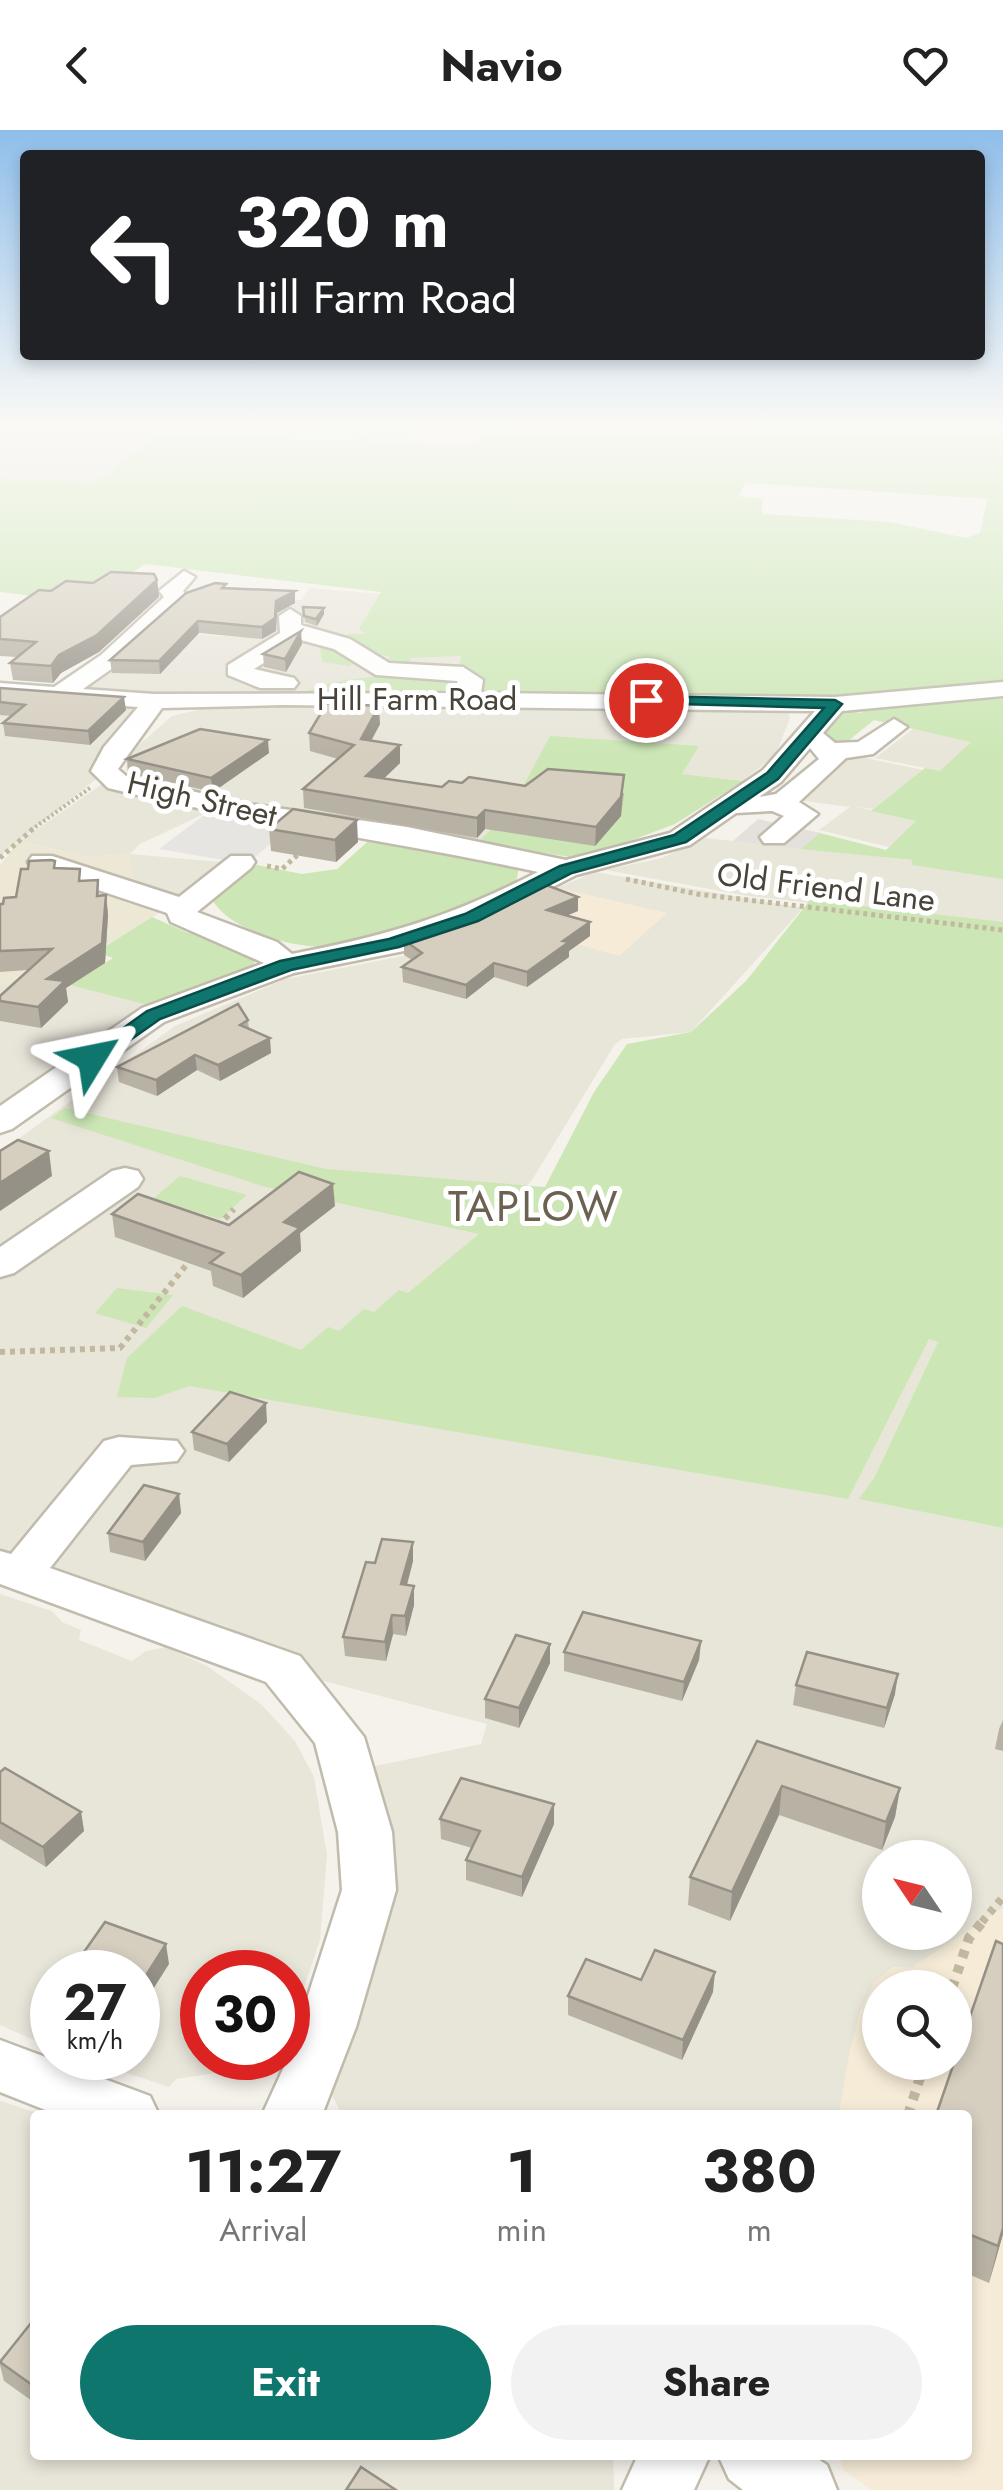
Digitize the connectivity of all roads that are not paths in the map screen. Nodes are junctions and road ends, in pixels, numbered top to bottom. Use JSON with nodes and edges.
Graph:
{"nodes":[{"id":1,"x":208,"y":587,"type":"edge"},
{"id":2,"x":384,"y":670,"type":"junction"},
{"id":3,"x":1003,"y":689,"type":"edge"},
{"id":4,"x":0,"y":690,"type":"edge"},
{"id":5,"x":58,"y":695,"type":"junction"},
{"id":6,"x":471,"y":700,"type":"junction"},
{"id":7,"x":154,"y":701,"type":"junction"},
{"id":8,"x":835,"y":704,"type":"junction"},
{"id":9,"x":894,"y":727,"type":"dead end"},
{"id":10,"x":819,"y":743,"type":"junction"},
{"id":11,"x":774,"y":802,"type":"junction"},
{"id":12,"x":722,"y":810,"type":"junction"},
{"id":13,"x":774,"y":837,"type":"dead end"},
{"id":14,"x":42,"y":862,"type":"edge"},
{"id":15,"x":241,"y":862,"type":"road end"},
{"id":16,"x":578,"y":866,"type":"junction"},
{"id":17,"x":183,"y":908,"type":"junction"},
{"id":18,"x":286,"y":965,"type":"junction"},
{"id":19,"x":0,"y":1122,"type":"edge"},
{"id":20,"x":125,"y":1179,"type":"dead end"},
{"id":21,"x":3,"y":1282,"type":"edge"},
{"id":22,"x":162,"y":1451,"type":"dead end"},
{"id":23,"x":10,"y":1570,"type":"edge"},
{"id":24,"x":0,"y":2066,"type":"edge"},
{"id":25,"x":117,"y":2110,"type":"edge"},
{"id":26,"x":294,"y":2110,"type":"edge"},
{"id":27,"x":672,"y":2460,"type":"edge"},
{"id":28,"x":760,"y":2460,"type":"edge"},
{"id":29,"x":657,"y":2490,"type":"edge"},
{"id":30,"x":802,"y":2490,"type":"edge"}],
"edges":[{"from":1,"to":5,"type":"street"},
{"from":2,"to":2,"type":"street"},
{"from":2,"to":6,"type":"street"},
{"from":3,"to":8,"type":"street","name":"Hill Farm Road"},
{"from":4,"to":5,"type":"street","name":"Hill Farm Road"},
{"from":5,"to":7,"type":"street","name":"Hill Farm Road"},
{"from":6,"to":7,"type":"street","name":"Hill Farm Road"},
{"from":6,"to":8,"type":"street","name":"Hill Farm Road"},
{"from":7,"to":16,"type":"street","name":"High Street"},
{"from":8,"to":10,"type":"street"},
{"from":9,"to":10,"type":"street"},
{"from":10,"to":11,"type":"street"},
{"from":10,"to":12,"type":"street"},
{"from":11,"to":12,"type":"street"},
{"from":11,"to":13,"type":"street"},
{"from":12,"to":16,"type":"street"},
{"from":14,"to":17,"type":"street"},
{"from":15,"to":17,"type":"street"},
{"from":16,"to":18,"type":"street"},
{"from":17,"to":18,"type":"street"},
{"from":18,"to":19,"type":"street"},
{"from":20,"to":21,"type":"street"},
{"from":22,"to":23,"type":"street"},
{"from":23,"to":26,"type":"street"},
{"from":24,"to":25,"type":"street"},
{"from":27,"to":29,"type":"street"},
{"from":28,"to":30,"type":"street"}]}
